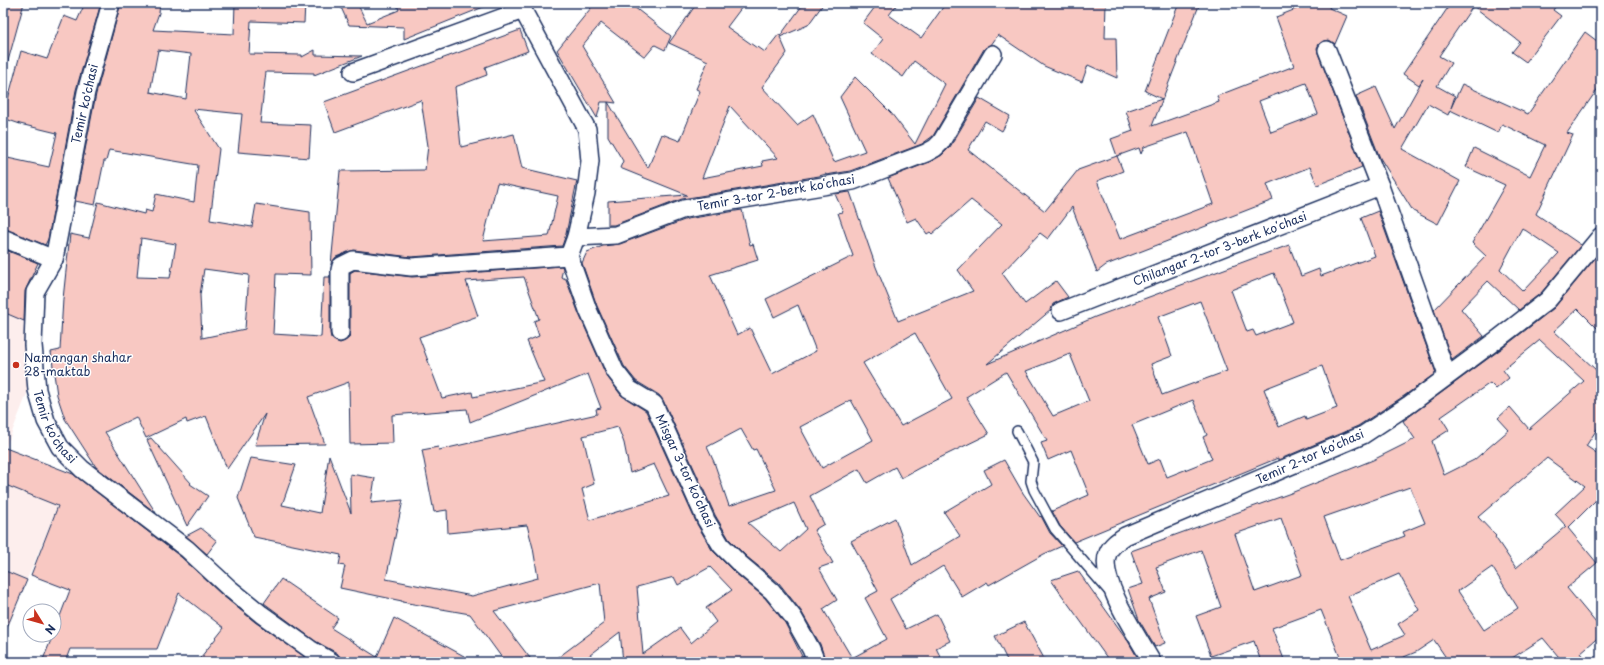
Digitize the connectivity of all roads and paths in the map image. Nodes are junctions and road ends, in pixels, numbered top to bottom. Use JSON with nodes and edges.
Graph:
{"nodes":[{"id":1,"x":112,"y":3,"type":"edge"},
{"id":2,"x":521,"y":6,"type":"edge"},
{"id":3,"x":1327,"y":50,"type":"dead end"},
{"id":4,"x":993,"y":54,"type":"dead end"},
{"id":5,"x":353,"y":72,"type":"dead end"},
{"id":6,"x":1380,"y":186,"type":"junction"},
{"id":7,"x":1601,"y":236,"type":"edge"},
{"id":8,"x":576,"y":237,"type":"junction"},
{"id":9,"x":3,"y":238,"type":"edge"},
{"id":10,"x":569,"y":256,"type":"junction"},
{"id":11,"x":54,"y":259,"type":"junction"},
{"id":12,"x":1061,"y":311,"type":"dead end"},
{"id":13,"x":340,"y":333,"type":"dead end"},
{"id":14,"x":1447,"y":375,"type":"junction"},
{"id":15,"x":1017,"y":431,"type":"dead end"},
{"id":16,"x":1115,"y":597,"type":"junction"},
{"id":17,"x":332,"y":662,"type":"edge"},
{"id":18,"x":816,"y":662,"type":"edge"},
{"id":19,"x":1152,"y":662,"type":"edge"}],
"edges":[{"from":1,"to":11,"type":"street","name":"Temir ko'chasi"},
{"from":2,"to":5,"type":"street"},
{"from":2,"to":8,"type":"street"},
{"from":3,"to":6,"type":"street"},
{"from":4,"to":8,"type":"street","name":"Temir 3-tor 2-berk koʻchasi"},
{"from":6,"to":12,"type":"street","name":"Chilangar 2-tor 3-berk koʻchasi"},
{"from":6,"to":14,"type":"street"},
{"from":7,"to":14,"type":"street","name":"Temir 2-tor koʻchasi"},
{"from":8,"to":10,"type":"street"},
{"from":9,"to":11,"type":"street"},
{"from":10,"to":13,"type":"street"},
{"from":10,"to":18,"type":"street","name":"Misgar 3-tor koʻchasi"},
{"from":11,"to":17,"type":"street","name":"Temir ko'chasi"},
{"from":14,"to":16,"type":"street","name":"Temir 2-tor koʻchasi"},
{"from":15,"to":16,"type":"lane"},
{"from":16,"to":19,"type":"street","name":"Temir 2-tor koʻchasi"}]}
